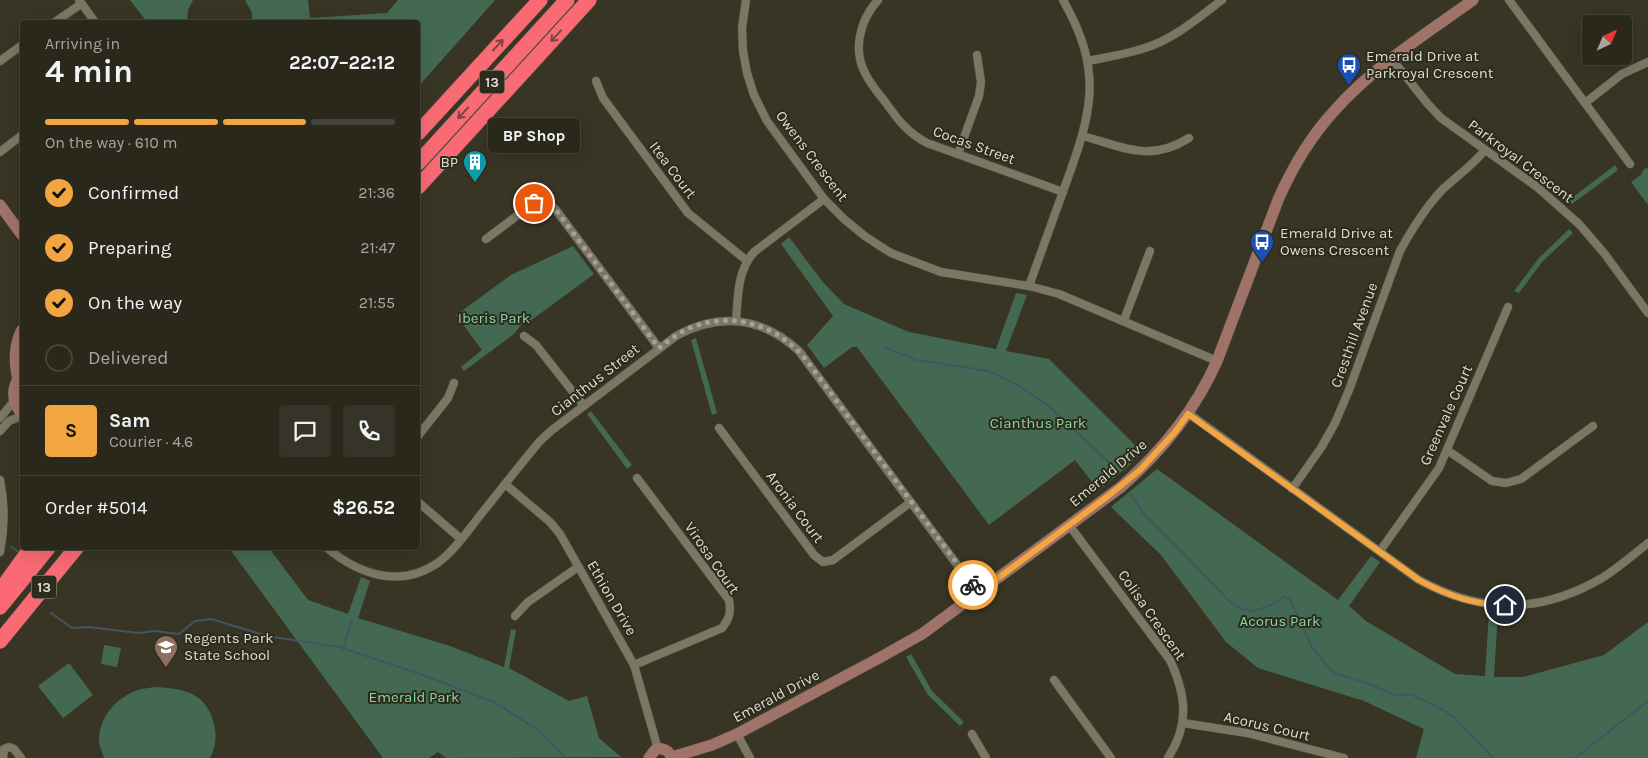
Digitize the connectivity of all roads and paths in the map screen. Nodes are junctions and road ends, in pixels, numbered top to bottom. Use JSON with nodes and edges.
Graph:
{"nodes":[{"id":1,"x":540,"y":0,"type":"edge"},
{"id":2,"x":567,"y":0,"type":"edge"},
{"id":3,"x":589,"y":0,"type":"edge"},
{"id":4,"x":746,"y":0,"type":"edge"},
{"id":5,"x":878,"y":0,"type":"edge"},
{"id":6,"x":1063,"y":0,"type":"edge"},
{"id":7,"x":1222,"y":0,"type":"edge"},
{"id":8,"x":1474,"y":0,"type":"edge"},
{"id":9,"x":1509,"y":0,"type":"edge"},
{"id":10,"x":80,"y":2,"type":"edge"},
{"id":11,"x":58,"y":20,"type":"edge"},
{"id":12,"x":94,"y":20,"type":"edge"},
{"id":13,"x":20,"y":46,"type":"edge"},
{"id":14,"x":977,"y":55,"type":"dead end"},
{"id":15,"x":1392,"y":59,"type":"junction"},
{"id":16,"x":0,"y":61,"type":"edge"},
{"id":17,"x":1088,"y":61,"type":"junction"},
{"id":18,"x":1648,"y":62,"type":"edge"},
{"id":19,"x":596,"y":81,"type":"dead end"},
{"id":20,"x":1585,"y":103,"type":"junction"},
{"id":21,"x":420,"y":131,"type":"edge"},
{"id":22,"x":1083,"y":136,"type":"junction"},
{"id":23,"x":20,"y":137,"type":"edge"},
{"id":24,"x":1189,"y":138,"type":"dead end"},
{"id":25,"x":1485,"y":150,"type":"junction"},
{"id":26,"x":0,"y":152,"type":"edge"},
{"id":27,"x":958,"y":154,"type":"junction"},
{"id":28,"x":420,"y":161,"type":"edge"},
{"id":29,"x":1630,"y":164,"type":"dead end"},
{"id":30,"x":420,"y":185,"type":"edge"},
{"id":31,"x":1063,"y":192,"type":"junction"},
{"id":32,"x":824,"y":199,"type":"junction"},
{"id":33,"x":0,"y":205,"type":"edge"},
{"id":34,"x":20,"y":232,"type":"edge"},
{"id":35,"x":486,"y":239,"type":"dead end"},
{"id":36,"x":1150,"y":251,"type":"dead end"},
{"id":37,"x":746,"y":260,"type":"junction"},
{"id":38,"x":1029,"y":286,"type":"junction"},
{"id":39,"x":1508,"y":307,"type":"dead end"},
{"id":40,"x":1648,"y":313,"type":"edge"},
{"id":41,"x":1124,"y":320,"type":"junction"},
{"id":42,"x":736,"y":321,"type":"junction"},
{"id":43,"x":20,"y":335,"type":"edge"},
{"id":44,"x":524,"y":336,"type":"dead end"},
{"id":45,"x":659,"y":348,"type":"junction"},
{"id":46,"x":1217,"y":361,"type":"junction"},
{"id":47,"x":20,"y":376,"type":"edge"},
{"id":48,"x":454,"y":383,"type":"dead end"},
{"id":49,"x":14,"y":401,"type":"junction"},
{"id":50,"x":584,"y":406,"type":"junction"},
{"id":51,"x":20,"y":412,"type":"edge"},
{"id":52,"x":1188,"y":414,"type":"junction"},
{"id":53,"x":20,"y":416,"type":"edge"},
{"id":54,"x":0,"y":418,"type":"edge"},
{"id":55,"x":1593,"y":426,"type":"dead end"},
{"id":56,"x":719,"y":428,"type":"dead end"},
{"id":57,"x":0,"y":431,"type":"edge"},
{"id":58,"x":420,"y":433,"type":"edge"},
{"id":59,"x":1447,"y":450,"type":"junction"},
{"id":60,"x":637,"y":478,"type":"dead end"},
{"id":61,"x":0,"y":480,"type":"edge"},
{"id":62,"x":505,"y":484,"type":"junction"},
{"id":63,"x":1292,"y":488,"type":"junction"},
{"id":64,"x":911,"y":502,"type":"junction"},
{"id":65,"x":420,"y":504,"type":"edge"},
{"id":66,"x":1069,"y":525,"type":"junction"},
{"id":67,"x":461,"y":538,"type":"junction"},
{"id":68,"x":1648,"y":544,"type":"edge"},
{"id":69,"x":30,"y":550,"type":"edge"},
{"id":70,"x":46,"y":550,"type":"edge"},
{"id":71,"x":74,"y":550,"type":"edge"},
{"id":72,"x":330,"y":550,"type":"edge"},
{"id":73,"x":1380,"y":551,"type":"junction"},
{"id":74,"x":0,"y":552,"type":"edge"},
{"id":75,"x":578,"y":567,"type":"junction"},
{"id":76,"x":0,"y":591,"type":"edge"},
{"id":77,"x":978,"y":593,"type":"junction"},
{"id":78,"x":0,"y":607,"type":"edge"},
{"id":79,"x":515,"y":616,"type":"dead end"},
{"id":80,"x":0,"y":641,"type":"edge"},
{"id":81,"x":634,"y":665,"type":"junction"},
{"id":82,"x":1054,"y":680,"type":"dead end"},
{"id":83,"x":1183,"y":723,"type":"junction"},
{"id":84,"x":737,"y":734,"type":"junction"},
{"id":85,"x":972,"y":734,"type":"dead end"},
{"id":86,"x":658,"y":749,"type":"junction"},
{"id":87,"x":3,"y":758,"type":"edge"},
{"id":88,"x":21,"y":758,"type":"edge"},
{"id":89,"x":649,"y":758,"type":"edge"},
{"id":90,"x":672,"y":758,"type":"edge"},
{"id":91,"x":750,"y":758,"type":"edge"},
{"id":92,"x":986,"y":758,"type":"edge"},
{"id":93,"x":1111,"y":758,"type":"edge"},
{"id":94,"x":1168,"y":758,"type":"edge"},
{"id":95,"x":1344,"y":758,"type":"edge"}],
"edges":[{"from":21,"to":1,"type":"highway","number":"13","one_way":true},
{"from":2,"to":28,"type":"highway","number":"13","one_way":true},
{"from":3,"to":30,"type":"highway","one_way":true},
{"from":4,"to":32,"type":"street","name":"Owens Crescent"},
{"from":5,"to":27,"type":"street","name":"Cocas Street"},
{"from":6,"to":17,"type":"street"},
{"from":7,"to":17,"type":"street"},
{"from":8,"to":15,"type":"street","name":"Emerald Drive"},
{"from":9,"to":20,"type":"street"},
{"from":10,"to":11,"type":"street"},
{"from":10,"to":12,"type":"street"},
{"from":13,"to":16,"type":"street"},
{"from":14,"to":27,"type":"street"},
{"from":15,"to":25,"type":"street","name":"Parkroyal Crescent"},
{"from":15,"to":46,"type":"street","name":"Emerald Drive"},
{"from":17,"to":22,"type":"street"},
{"from":18,"to":20,"type":"street"},
{"from":19,"to":37,"type":"street","name":"Itea Court"},
{"from":20,"to":29,"type":"street"},
{"from":22,"to":24,"type":"street"},
{"from":22,"to":31,"type":"street"},
{"from":23,"to":26,"type":"street"},
{"from":25,"to":40,"type":"street","name":"Parkroyal Crescent"},
{"from":25,"to":63,"type":"street","name":"Cresthill Avenue"},
{"from":27,"to":31,"type":"street","name":"Cocas Street"},
{"from":31,"to":38,"type":"street"},
{"from":32,"to":37,"type":"street"},
{"from":32,"to":38,"type":"street","name":"Owens Crescent"},
{"from":33,"to":34,"type":"street"},
{"from":35,"to":45,"type":"street"},
{"from":36,"to":41,"type":"street"},
{"from":37,"to":42,"type":"street"},
{"from":38,"to":41,"type":"street","name":"Owens Crescent"},
{"from":39,"to":59,"type":"street","name":"Greenvale Court"},
{"from":41,"to":46,"type":"street","name":"Owens Crescent"},
{"from":42,"to":45,"type":"street","name":"Cianthus Street"},
{"from":42,"to":64,"type":"street","name":"Cianthus Street"},
{"from":43,"to":47,"type":"street"},
{"from":44,"to":50,"type":"street"},
{"from":45,"to":50,"type":"street","name":"Cianthus Street"},
{"from":46,"to":52,"type":"street","name":"Emerald Drive"},
{"from":47,"to":49,"type":"street"},
{"from":48,"to":58,"type":"street"},
{"from":49,"to":51,"type":"street"},
{"from":49,"to":54,"type":"street"},
{"from":50,"to":62,"type":"street","name":"Cianthus Street"},
{"from":52,"to":63,"type":"street"},
{"from":52,"to":66,"type":"street","name":"Emerald Drive"},
{"from":53,"to":57,"type":"street"},
{"from":55,"to":59,"type":"street"},
{"from":56,"to":64,"type":"street","name":"Aronia Court"},
{"from":59,"to":73,"type":"street","name":"Greenvale Court"},
{"from":60,"to":81,"type":"street","name":"Virosa Court"},
{"from":61,"to":74,"type":"street"},
{"from":62,"to":67,"type":"street","name":"Cianthus Street"},
{"from":62,"to":75,"type":"street","name":"Ethion Drive"},
{"from":63,"to":73,"type":"street"},
{"from":64,"to":77,"type":"street","name":"Cianthus Street"},
{"from":65,"to":67,"type":"street"},
{"from":66,"to":77,"type":"street","name":"Emerald Drive"},
{"from":66,"to":83,"type":"street","name":"Colisa Crescent"},
{"from":67,"to":72,"type":"street","name":"Cianthus Street"},
{"from":68,"to":73,"type":"street"},
{"from":69,"to":76,"type":"highway"},
{"from":70,"to":78,"type":"highway","number":"13"},
{"from":71,"to":80,"type":"highway","number":"13"},
{"from":75,"to":79,"type":"street"},
{"from":75,"to":81,"type":"street","name":"Ethion Drive"},
{"from":77,"to":84,"type":"street","name":"Emerald Drive"},
{"from":81,"to":86,"type":"street","name":"Ethion Drive"},
{"from":82,"to":93,"type":"street"},
{"from":83,"to":94,"type":"street","name":"Colisa Crescent"},
{"from":83,"to":95,"type":"street","name":"Acorus Court"},
{"from":84,"to":90,"type":"street","name":"Emerald Drive"},
{"from":84,"to":91,"type":"street"},
{"from":85,"to":92,"type":"street"},
{"from":86,"to":89,"type":"street"},
{"from":86,"to":90,"type":"street"},
{"from":87,"to":88,"type":"street"}]}
